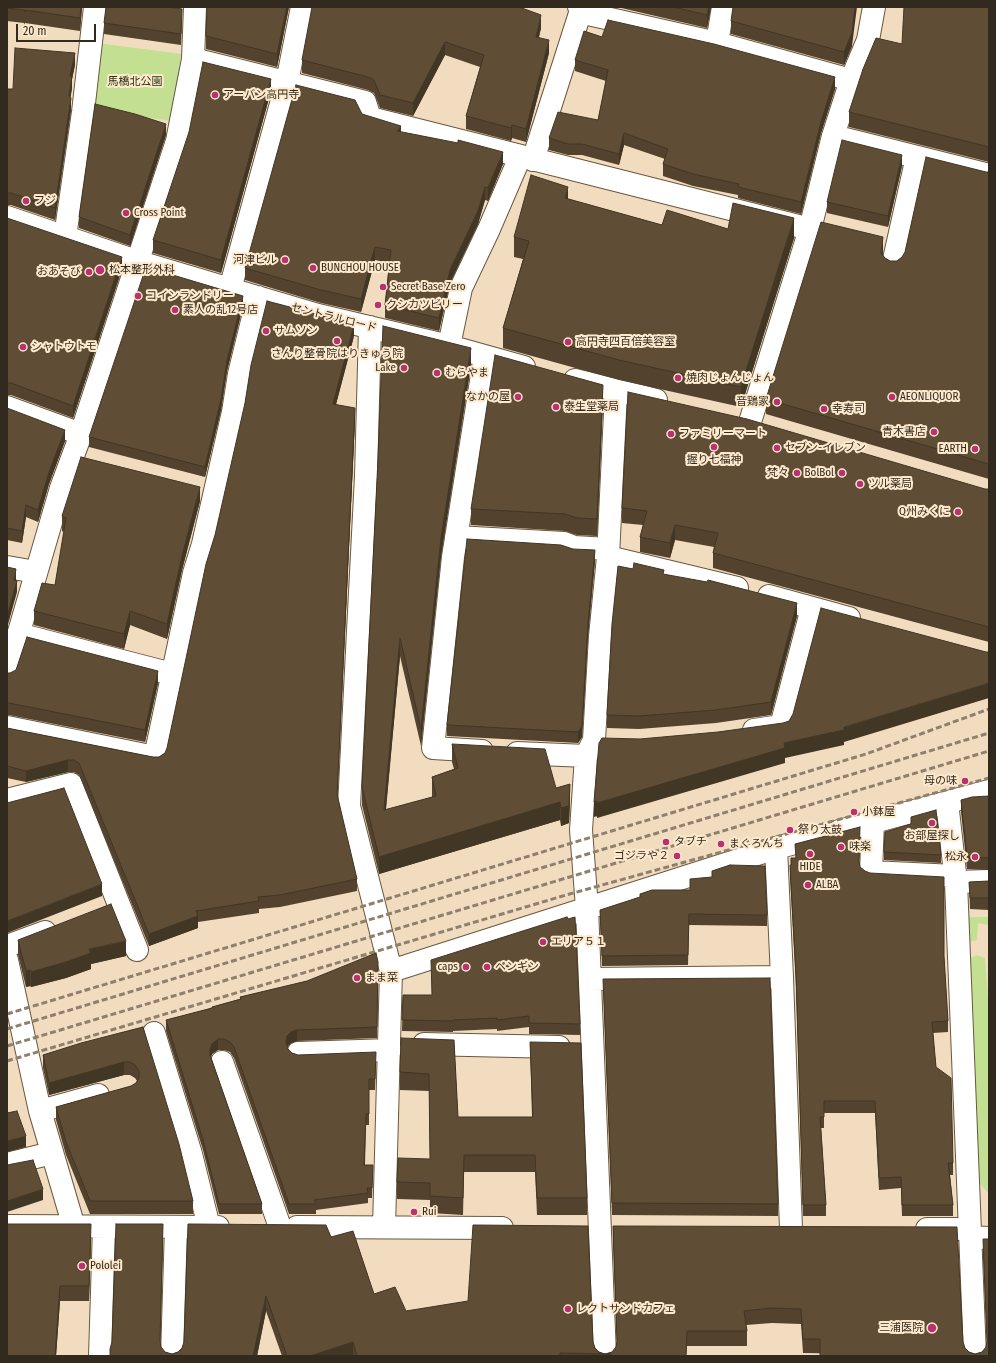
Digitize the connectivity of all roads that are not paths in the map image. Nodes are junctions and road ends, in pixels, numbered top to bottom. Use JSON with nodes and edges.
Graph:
{"nodes":[{"id":1,"x":95,"y":7,"type":"edge"},
{"id":2,"x":195,"y":7,"type":"edge"},
{"id":3,"x":302,"y":7,"type":"edge"},
{"id":4,"x":581,"y":7,"type":"edge"},
{"id":5,"x":723,"y":7,"type":"edge"},
{"id":6,"x":874,"y":7,"type":"edge"},
{"id":7,"x":717,"y":43,"type":"junction"},
{"id":8,"x":193,"y":59,"type":"junction"},
{"id":9,"x":851,"y":80,"type":"junction"},
{"id":10,"x":287,"y":82,"type":"junction"},
{"id":11,"x":833,"y":136,"type":"junction"},
{"id":12,"x":917,"y":157,"type":"junction"},
{"id":13,"x":527,"y":158,"type":"junction"},
{"id":14,"x":989,"y":175,"type":"edge"},
{"id":15,"x":7,"y":217,"type":"edge"},
{"id":16,"x":810,"y":225,"type":"junction"},
{"id":17,"x":833,"y":227,"type":"edge"},
{"id":18,"x":65,"y":237,"type":"junction"},
{"id":19,"x":876,"y":237,"type":"edge"},
{"id":20,"x":897,"y":242,"type":"junction"},
{"id":21,"x":136,"y":261,"type":"junction"},
{"id":22,"x":893,"y":264,"type":"edge"},
{"id":23,"x":230,"y":289,"type":"junction"},
{"id":24,"x":258,"y":297,"type":"junction"},
{"id":25,"x":370,"y":327,"type":"junction"},
{"id":26,"x":449,"y":346,"type":"junction"},
{"id":27,"x":485,"y":356,"type":"junction"},
{"id":28,"x":616,"y":392,"type":"junction"},
{"id":29,"x":676,"y":405,"type":"edge"},
{"id":30,"x":7,"y":407,"type":"edge"},
{"id":31,"x":728,"y":417,"type":"edge"},
{"id":32,"x":750,"y":422,"type":"junction"},
{"id":33,"x":772,"y":428,"type":"edge"},
{"id":34,"x":81,"y":434,"type":"junction"},
{"id":35,"x":73,"y":456,"type":"junction"},
{"id":36,"x":95,"y":462,"type":"edge"},
{"id":37,"x":192,"y":486,"type":"edge"},
{"id":38,"x":215,"y":492,"type":"junction"},
{"id":39,"x":456,"y":536,"type":"junction"},
{"id":40,"x":608,"y":553,"type":"junction"},
{"id":41,"x":7,"y":567,"type":"edge"},
{"id":42,"x":36,"y":572,"type":"junction"},
{"id":43,"x":812,"y":608,"type":"junction"},
{"id":44,"x":866,"y":622,"type":"edge"},
{"id":45,"x":18,"y":634,"type":"junction"},
{"id":46,"x":7,"y":673,"type":"edge"},
{"id":47,"x":172,"y":674,"type":"junction"},
{"id":48,"x":7,"y":727,"type":"edge"},
{"id":49,"x":731,"y":733,"type":"edge"},
{"id":50,"x":617,"y":741,"type":"edge"},
{"id":51,"x":590,"y":748,"type":"junction"},
{"id":52,"x":989,"y":791,"type":"edge"},
{"id":53,"x":7,"y":800,"type":"edge"},
{"id":54,"x":947,"y":802,"type":"junction"},
{"id":55,"x":873,"y":822,"type":"junction"},
{"id":56,"x":776,"y":848,"type":"junction"},
{"id":57,"x":955,"y":879,"type":"junction"},
{"id":58,"x":989,"y":880,"type":"edge"},
{"id":59,"x":587,"y":908,"type":"junction"},
{"id":60,"x":66,"y":924,"type":"edge"},
{"id":61,"x":7,"y":946,"type":"edge"},
{"id":62,"x":137,"y":950,"type":"dead end"},
{"id":63,"x":7,"y":960,"type":"edge"},
{"id":64,"x":391,"y":971,"type":"junction"},
{"id":65,"x":782,"y":978,"type":"junction"},
{"id":66,"x":590,"y":979,"type":"junction"},
{"id":67,"x":154,"y":1033,"type":"dead end"},
{"id":68,"x":390,"y":1046,"type":"junction"},
{"id":69,"x":592,"y":1048,"type":"junction"},
{"id":70,"x":298,"y":1053,"type":"edge"},
{"id":71,"x":222,"y":1062,"type":"dead end"},
{"id":72,"x":120,"y":1089,"type":"edge"},
{"id":73,"x":40,"y":1111,"type":"junction"},
{"id":74,"x":52,"y":1153,"type":"junction"},
{"id":75,"x":7,"y":1164,"type":"edge"},
{"id":76,"x":7,"y":1226,"type":"edge"},
{"id":77,"x":74,"y":1226,"type":"junction"},
{"id":78,"x":104,"y":1227,"type":"junction"},
{"id":79,"x":176,"y":1227,"type":"junction"},
{"id":80,"x":209,"y":1227,"type":"junction"},
{"id":81,"x":236,"y":1227,"type":"edge"},
{"id":82,"x":258,"y":1227,"type":"edge"},
{"id":83,"x":280,"y":1227,"type":"junction"},
{"id":84,"x":384,"y":1227,"type":"junction"},
{"id":85,"x":520,"y":1228,"type":"edge"},
{"id":86,"x":592,"y":1228,"type":"junction"},
{"id":87,"x":624,"y":1228,"type":"edge"},
{"id":88,"x":814,"y":1229,"type":"edge"},
{"id":89,"x":907,"y":1229,"type":"edge"},
{"id":90,"x":976,"y":1235,"type":"edge"},
{"id":91,"x":100,"y":1356,"type":"edge"},
{"id":92,"x":172,"y":1356,"type":"edge"},
{"id":93,"x":605,"y":1356,"type":"edge"},
{"id":94,"x":975,"y":1356,"type":"edge"}],
"edges":[{"from":1,"to":18,"type":"street"},
{"from":2,"to":8,"type":"street"},
{"from":3,"to":10,"type":"street"},
{"from":4,"to":7,"type":"street"},
{"from":4,"to":13,"type":"street"},
{"from":5,"to":7,"type":"street"},
{"from":6,"to":9,"type":"street"},
{"from":7,"to":9,"type":"street"},
{"from":8,"to":10,"type":"street"},
{"from":8,"to":21,"type":"street"},
{"from":9,"to":11,"type":"street"},
{"from":10,"to":13,"type":"street"},
{"from":10,"to":23,"type":"street"},
{"from":11,"to":12,"type":"street"},
{"from":11,"to":16,"type":"street"},
{"from":12,"to":14,"type":"street"},
{"from":12,"to":20,"type":"street"},
{"from":13,"to":16,"type":"street"},
{"from":13,"to":26,"type":"street"},
{"from":15,"to":18,"type":"street","name":"セントラルロード"},
{"from":16,"to":17,"type":"street"},
{"from":16,"to":32,"type":"street"},
{"from":18,"to":21,"type":"street","name":"セントラルロード"},
{"from":19,"to":20,"type":"street"},
{"from":20,"to":22,"type":"street"},
{"from":21,"to":23,"type":"street","name":"セントラルロード"},
{"from":21,"to":34,"type":"street"},
{"from":23,"to":24,"type":"street","name":"セントラルロード"},
{"from":24,"to":25,"type":"street","name":"セントラルロード"},
{"from":24,"to":38,"type":"street"},
{"from":25,"to":26,"type":"street","name":"セントラルロード"},
{"from":25,"to":64,"type":"street"},
{"from":26,"to":27,"type":"street","name":"セントラルロード"},
{"from":27,"to":28,"type":"street","name":"セントラルロード"},
{"from":27,"to":39,"type":"street"},
{"from":28,"to":29,"type":"street","name":"セントラルロード"},
{"from":28,"to":40,"type":"street"},
{"from":30,"to":34,"type":"street"},
{"from":31,"to":32,"type":"street"},
{"from":32,"to":33,"type":"street"},
{"from":34,"to":35,"type":"street"},
{"from":35,"to":36,"type":"street"},
{"from":35,"to":42,"type":"street"},
{"from":37,"to":38,"type":"street"},
{"from":38,"to":47,"type":"street"},
{"from":39,"to":40,"type":"street"},
{"from":39,"to":51,"type":"street"},
{"from":40,"to":43,"type":"street"},
{"from":40,"to":51,"type":"street"},
{"from":41,"to":42,"type":"street"},
{"from":42,"to":45,"type":"street"},
{"from":43,"to":44,"type":"street"},
{"from":43,"to":49,"type":"street"},
{"from":45,"to":46,"type":"street"},
{"from":45,"to":47,"type":"street"},
{"from":47,"to":48,"type":"street"},
{"from":50,"to":51,"type":"street"},
{"from":51,"to":59,"type":"street"},
{"from":52,"to":54,"type":"street"},
{"from":53,"to":62,"type":"street"},
{"from":54,"to":55,"type":"street"},
{"from":54,"to":57,"type":"street"},
{"from":55,"to":56,"type":"street"},
{"from":55,"to":57,"type":"street"},
{"from":56,"to":59,"type":"street"},
{"from":56,"to":65,"type":"street"},
{"from":57,"to":58,"type":"street"},
{"from":57,"to":90,"type":"street"},
{"from":59,"to":64,"type":"street"},
{"from":59,"to":66,"type":"street"},
{"from":60,"to":61,"type":"street"},
{"from":63,"to":73,"type":"street"},
{"from":64,"to":68,"type":"street"},
{"from":65,"to":66,"type":"street"},
{"from":65,"to":88,"type":"street"},
{"from":66,"to":69,"type":"street"},
{"from":67,"to":80,"type":"street"},
{"from":68,"to":69,"type":"street"},
{"from":68,"to":70,"type":"street"},
{"from":68,"to":84,"type":"street"},
{"from":69,"to":86,"type":"street"},
{"from":71,"to":83,"type":"street"},
{"from":72,"to":73,"type":"street"},
{"from":73,"to":74,"type":"street"},
{"from":74,"to":75,"type":"street"},
{"from":74,"to":77,"type":"street"},
{"from":76,"to":77,"type":"street"},
{"from":77,"to":78,"type":"street"},
{"from":78,"to":79,"type":"street"},
{"from":78,"to":91,"type":"street"},
{"from":79,"to":80,"type":"street"},
{"from":79,"to":92,"type":"street"},
{"from":80,"to":81,"type":"street"},
{"from":82,"to":83,"type":"street"},
{"from":83,"to":84,"type":"street"},
{"from":84,"to":85,"type":"street"},
{"from":86,"to":87,"type":"street"},
{"from":86,"to":93,"type":"street"},
{"from":89,"to":90,"type":"street"},
{"from":90,"to":94,"type":"street"}]}
